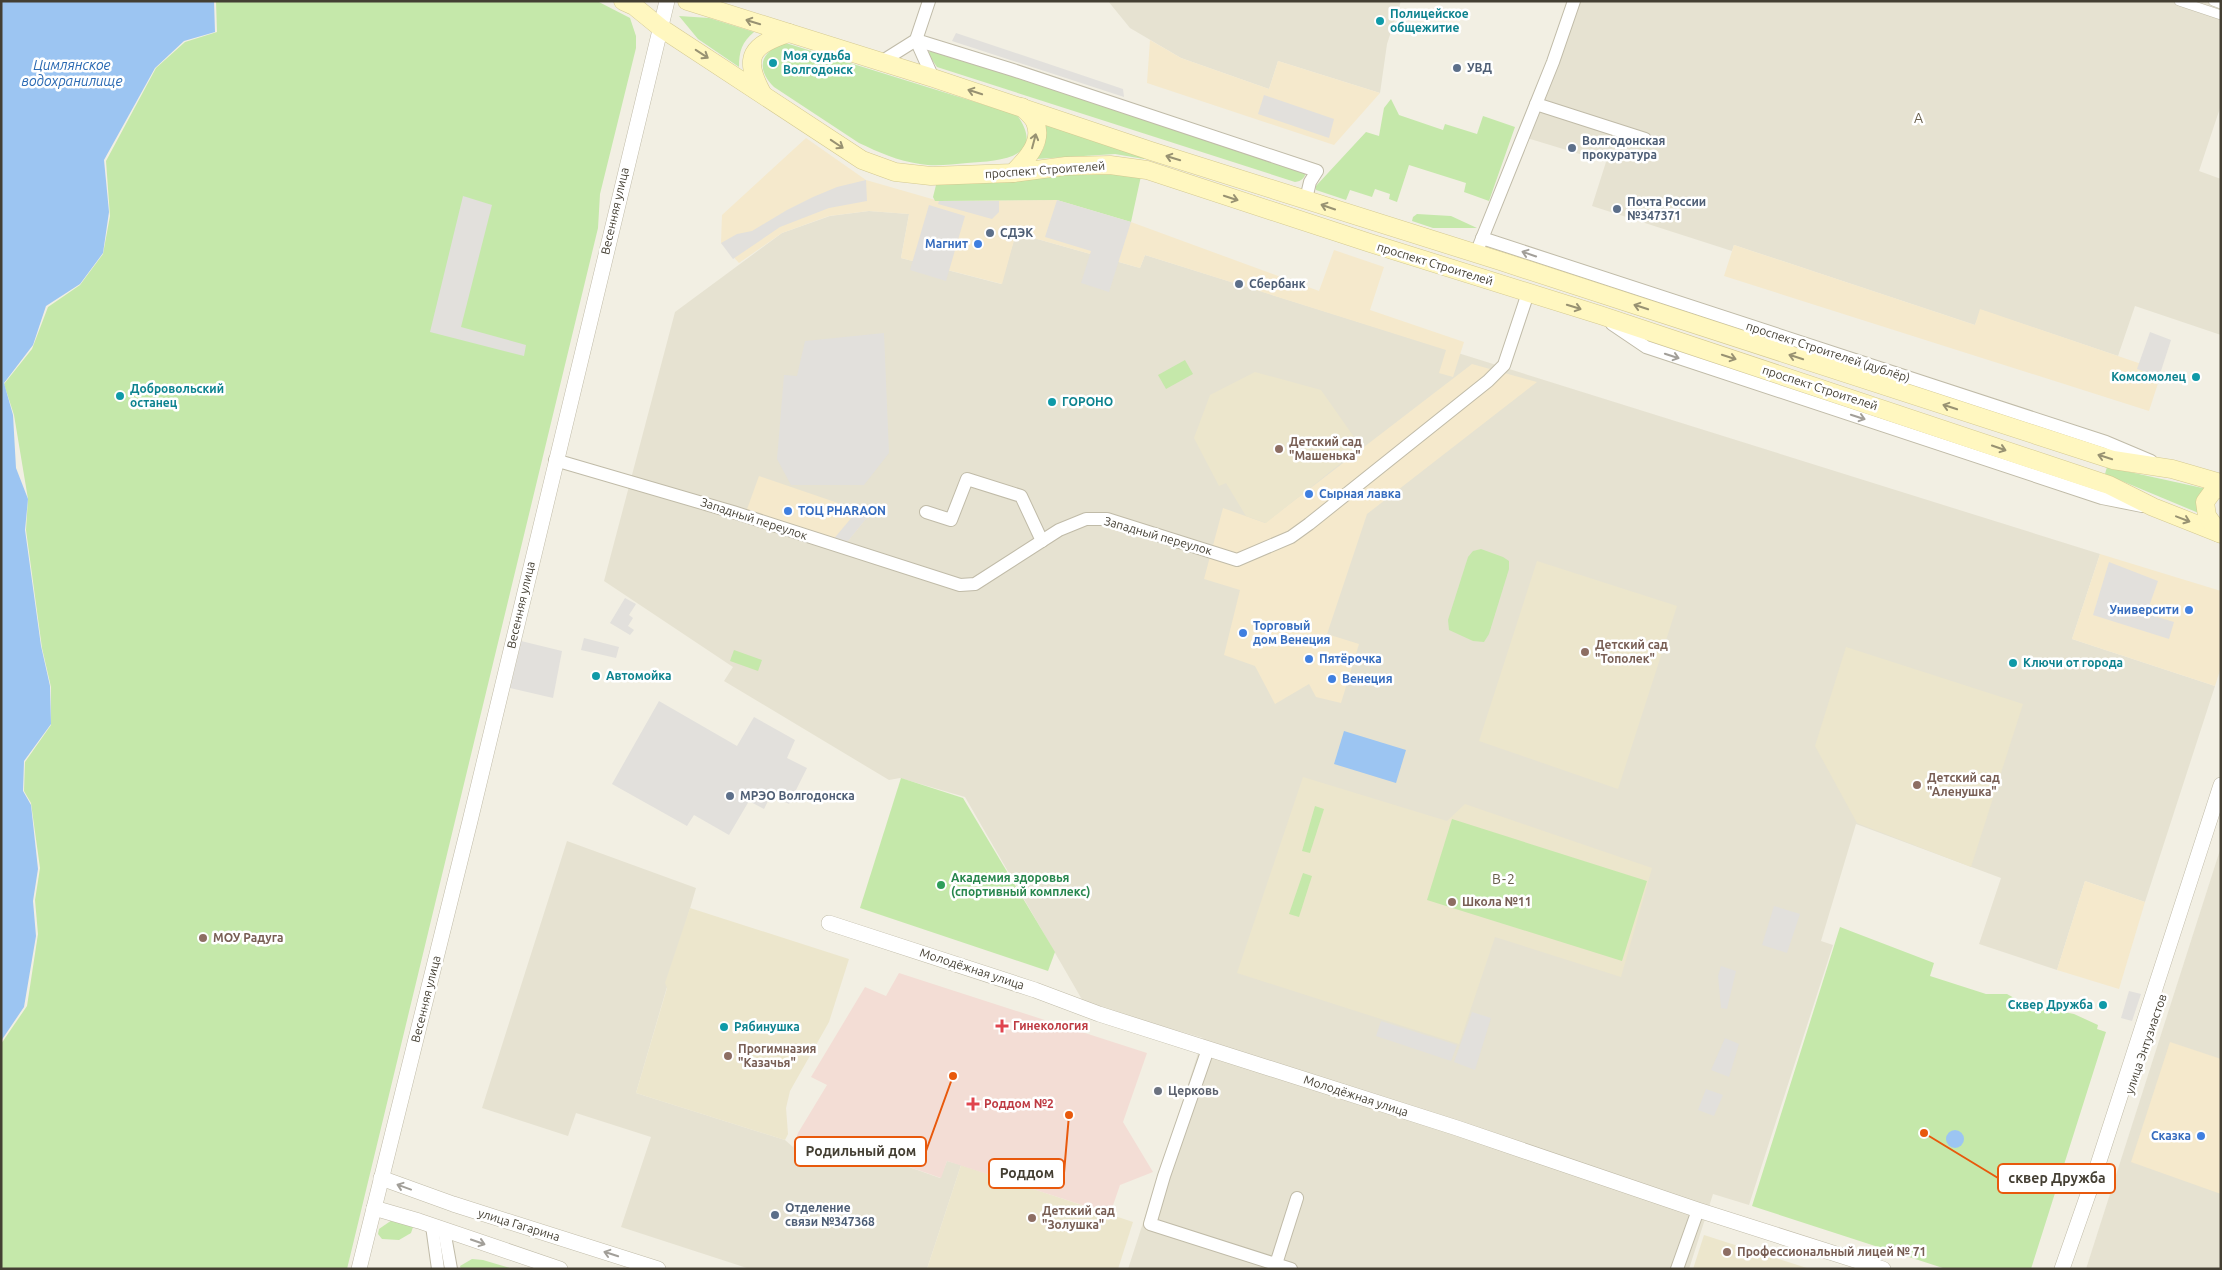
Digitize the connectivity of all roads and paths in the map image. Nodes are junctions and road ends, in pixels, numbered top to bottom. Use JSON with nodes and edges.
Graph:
{"nodes":[{"id":1,"x":623,"y":1,"type":"edge"},
{"id":2,"x":667,"y":1,"type":"edge"},
{"id":3,"x":687,"y":1,"type":"edge"},
{"id":4,"x":929,"y":1,"type":"edge"},
{"id":5,"x":1574,"y":1,"type":"edge"},
{"id":6,"x":2179,"y":1,"type":"edge"},
{"id":7,"x":2213,"y":1,"type":"edge"},
{"id":8,"x":2221,"y":4,"type":"edge"},
{"id":9,"x":2221,"y":15,"type":"edge"},
{"id":10,"x":661,"y":28,"type":"junction"},
{"id":11,"x":789,"y":33,"type":"junction"},
{"id":12,"x":916,"y":40,"type":"junction"},
{"id":13,"x":881,"y":62,"type":"junction"},
{"id":14,"x":933,"y":78,"type":"junction"},
{"id":15,"x":763,"y":94,"type":"junction"},
{"id":16,"x":1536,"y":104,"type":"junction"},
{"id":17,"x":1021,"y":107,"type":"junction"},
{"id":18,"x":1644,"y":138,"type":"dead end"},
{"id":19,"x":1013,"y":173,"type":"junction"},
{"id":20,"x":1306,"y":199,"type":"junction"},
{"id":21,"x":1478,"y":246,"type":"junction"},
{"id":22,"x":1528,"y":293,"type":"junction"},
{"id":23,"x":556,"y":460,"type":"junction"},
{"id":24,"x":2221,"y":483,"type":"edge"},
{"id":25,"x":2221,"y":488,"type":"edge"},
{"id":26,"x":926,"y":512,"type":"dead end"},
{"id":27,"x":2220,"y":533,"type":"edge"},
{"id":28,"x":1042,"y":541,"type":"junction"},
{"id":29,"x":2221,"y":786,"type":"edge"},
{"id":30,"x":2221,"y":820,"type":"edge"},
{"id":31,"x":829,"y":923,"type":"dead end"},
{"id":32,"x":2164,"y":978,"type":"junction"},
{"id":33,"x":1208,"y":1049,"type":"junction"},
{"id":34,"x":381,"y":1178,"type":"junction"},
{"id":35,"x":427,"y":1195,"type":"junction"},
{"id":36,"x":1297,"y":1198,"type":"dead end"},
{"id":37,"x":453,"y":1204,"type":"junction"},
{"id":38,"x":374,"y":1208,"type":"junction"},
{"id":39,"x":1698,"y":1210,"type":"junction"},
{"id":40,"x":432,"y":1226,"type":"junction"},
{"id":41,"x":1276,"y":1264,"type":"junction"},
{"id":42,"x":359,"y":1269,"type":"edge"},
{"id":43,"x":438,"y":1269,"type":"edge"},
{"id":44,"x":451,"y":1269,"type":"edge"},
{"id":45,"x":560,"y":1269,"type":"edge"},
{"id":46,"x":658,"y":1269,"type":"edge"},
{"id":47,"x":1291,"y":1269,"type":"edge"},
{"id":48,"x":1677,"y":1269,"type":"edge"},
{"id":49,"x":1883,"y":1269,"type":"edge"},
{"id":50,"x":2062,"y":1269,"type":"edge"},
{"id":51,"x":2072,"y":1269,"type":"edge"}],
"edges":[{"from":1,"to":10,"type":"main road","name":"проспект Строителей"},
{"from":2,"to":10,"type":"street","name":"Весенняя улица"},
{"from":11,"to":3,"type":"main road","name":"проспект Строителей","one_way":true},
{"from":4,"to":12,"type":"street"},
{"from":5,"to":16,"type":"street"},
{"from":6,"to":9,"type":"street"},
{"from":7,"to":8,"type":"street"},
{"from":10,"to":15,"type":"main road","name":"проспект Строителей","one_way":true},
{"from":10,"to":23,"type":"street","name":"Весенняя улица"},
{"from":11,"to":13,"type":"main road","name":"проспект Строителей"},
{"from":11,"to":15,"type":"main road"},
{"from":12,"to":13,"type":"street"},
{"from":12,"to":14,"type":"street"},
{"from":12,"to":20,"type":"street"},
{"from":13,"to":14,"type":"main road","name":"проспект Строителей"},
{"from":17,"to":14,"type":"main road","name":"проспект Строителей","one_way":true},
{"from":15,"to":19,"type":"main road","name":"проспект Строителей","one_way":true},
{"from":16,"to":18,"type":"street"},
{"from":16,"to":21,"type":"street"},
{"from":19,"to":17,"type":"main road","one_way":true},
{"from":20,"to":17,"type":"main road","name":"проспект Строителей","one_way":true},
{"from":19,"to":22,"type":"main road","name":"проспект Строителей","one_way":true},
{"from":21,"to":20,"type":"main road","name":"проспект Строителей","one_way":true},
{"from":24,"to":21,"type":"main road","name":"проспект Строителей","one_way":true},
{"from":22,"to":27,"type":"main road","name":"проспект Строителей","one_way":true},
{"from":22,"to":28,"type":"street","name":"Западный переулок"},
{"from":23,"to":28,"type":"street","name":"Западный переулок"},
{"from":23,"to":34,"type":"street","name":"Весенняя улица"},
{"from":25,"to":27,"type":"main road"},
{"from":26,"to":28,"type":"street"},
{"from":29,"to":32,"type":"street"},
{"from":30,"to":32,"type":"street","name":"улица Энтузиастов"},
{"from":31,"to":33,"type":"street","name":"Молодёжная улица"},
{"from":32,"to":50,"type":"street"},
{"from":32,"to":51,"type":"street","name":"улица Энтузиастов"},
{"from":33,"to":39,"type":"street","name":"Молодёжная улица"},
{"from":33,"to":41,"type":"street"},
{"from":35,"to":34,"type":"street","name":"улица Гагарина","one_way":true},
{"from":34,"to":38,"type":"street","name":"Весенняя улица"},
{"from":35,"to":37,"type":"street","name":"улица Гагарина"},
{"from":35,"to":40,"type":"street"},
{"from":36,"to":41,"type":"street"},
{"from":37,"to":40,"type":"street"},
{"from":46,"to":37,"type":"street","name":"улица Гагарина","one_way":true},
{"from":38,"to":40,"type":"street"},
{"from":38,"to":42,"type":"street","name":"Весенняя улица"},
{"from":39,"to":48,"type":"street"},
{"from":39,"to":49,"type":"street","name":"Молодёжная улица"},
{"from":40,"to":43,"type":"street"},
{"from":40,"to":44,"type":"street"},
{"from":40,"to":45,"type":"street","one_way":true},
{"from":41,"to":47,"type":"street"}]}
